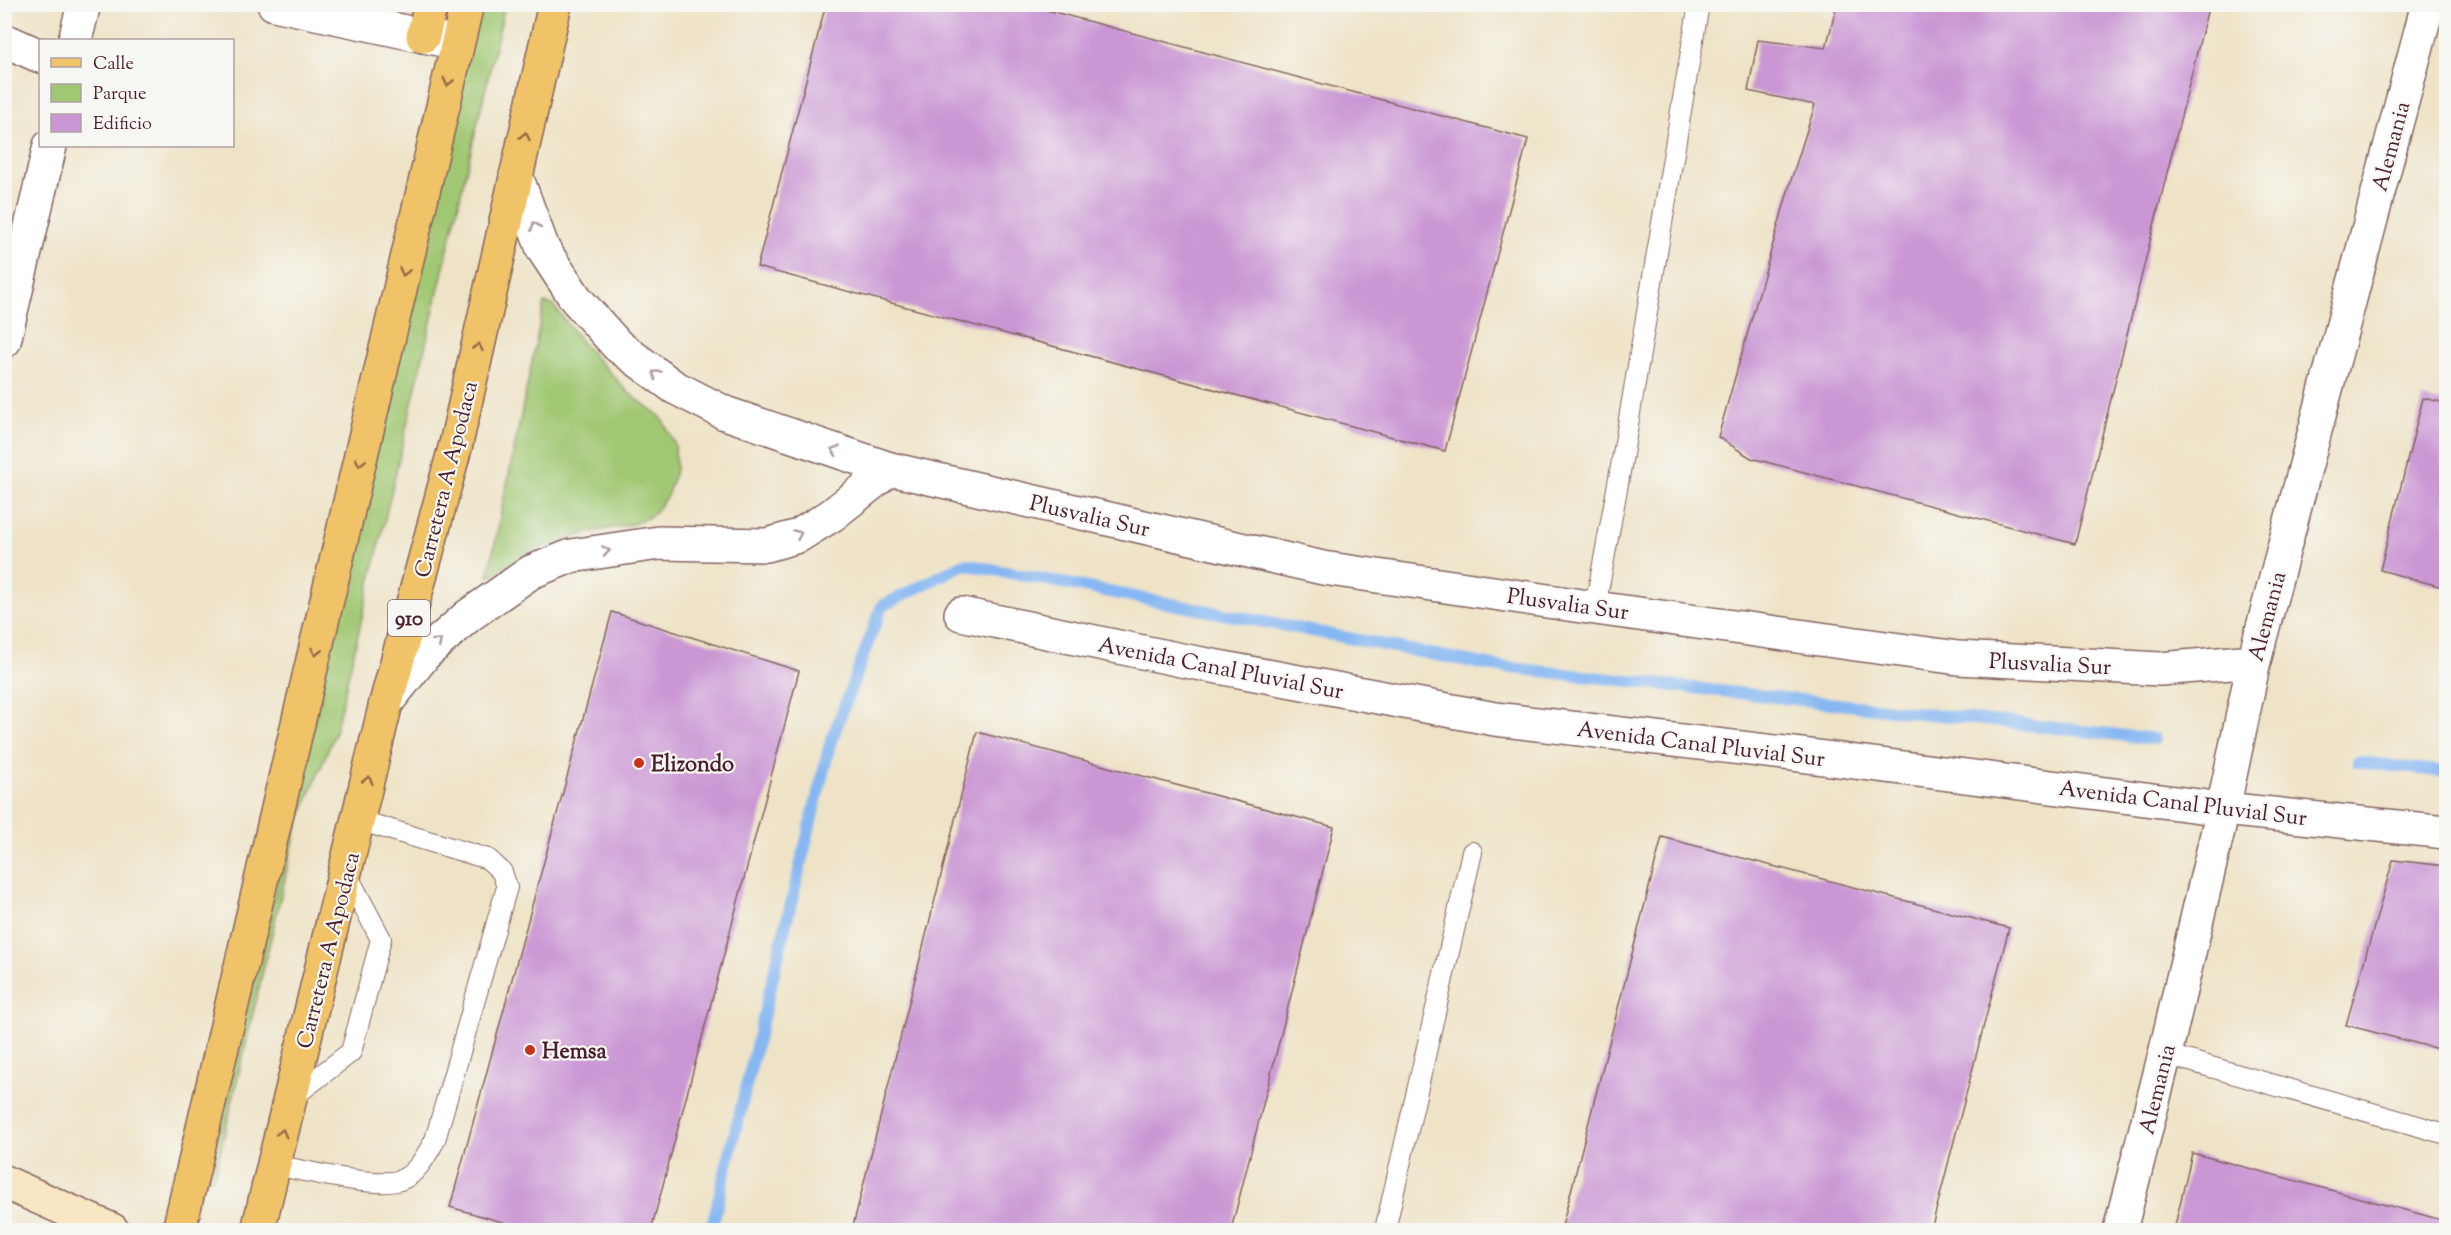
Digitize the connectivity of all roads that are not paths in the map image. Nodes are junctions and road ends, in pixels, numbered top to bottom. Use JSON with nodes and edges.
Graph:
{"nodes":[{"id":1,"x":84,"y":4,"type":"edge"},
{"id":2,"x":274,"y":4,"type":"edge"},
{"id":3,"x":431,"y":4,"type":"edge"},
{"id":4,"x":467,"y":4,"type":"edge"},
{"id":5,"x":555,"y":4,"type":"edge"},
{"id":6,"x":1699,"y":4,"type":"edge"},
{"id":7,"x":2428,"y":4,"type":"edge"},
{"id":8,"x":423,"y":36,"type":"junction"},
{"id":9,"x":75,"y":39,"type":"edge"},
{"id":10,"x":4,"y":40,"type":"edge"},
{"id":11,"x":457,"y":43,"type":"junction"},
{"id":12,"x":39,"y":56,"type":"edge"},
{"id":13,"x":50,"y":147,"type":"edge"},
{"id":14,"x":516,"y":176,"type":"junction"},
{"id":15,"x":8,"y":303,"type":"edge"},
{"id":16,"x":4,"y":341,"type":"edge"},
{"id":17,"x":890,"y":469,"type":"junction"},
{"id":18,"x":1595,"y":608,"type":"junction"},
{"id":19,"x":961,"y":614,"type":"dead end"},
{"id":20,"x":2254,"y":661,"type":"junction"},
{"id":21,"x":386,"y":703,"type":"junction"},
{"id":22,"x":2223,"y":809,"type":"junction"},
{"id":23,"x":358,"y":820,"type":"junction"},
{"id":24,"x":2446,"y":832,"type":"edge"},
{"id":25,"x":1472,"y":852,"type":"dead end"},
{"id":26,"x":345,"y":871,"type":"junction"},
{"id":27,"x":2165,"y":1054,"type":"junction"},
{"id":28,"x":290,"y":1099,"type":"junction"},
{"id":29,"x":2446,"y":1134,"type":"edge"},
{"id":30,"x":274,"y":1165,"type":"junction"},
{"id":31,"x":4,"y":1182,"type":"edge"},
{"id":32,"x":112,"y":1230,"type":"edge"},
{"id":33,"x":179,"y":1230,"type":"edge"},
{"id":34,"x":258,"y":1230,"type":"edge"},
{"id":35,"x":1385,"y":1230,"type":"edge"},
{"id":36,"x":2120,"y":1230,"type":"edge"}],
"edges":[{"from":1,"to":9,"type":"street"},
{"from":2,"to":8,"type":"street"},
{"from":3,"to":8,"type":"main road"},
{"from":4,"to":11,"type":"main road"},
{"from":14,"to":5,"type":"main road","name":"Carretera A Apodaca","number":"910","one_way":true},
{"from":6,"to":18,"type":"lane"},
{"from":7,"to":20,"type":"street","name":"Alemania"},
{"from":8,"to":11,"type":"street"},
{"from":10,"to":12,"type":"street"},
{"from":11,"to":33,"type":"main road","one_way":true},
{"from":13,"to":15,"type":"street"},
{"from":17,"to":14,"type":"street","name":"Plusvalia Sur","one_way":true},
{"from":21,"to":14,"type":"main road","name":"Carretera A Apodaca","number":"910","one_way":true},
{"from":15,"to":16,"type":"street"},
{"from":17,"to":18,"type":"street","name":"Plusvalia Sur"},
{"from":21,"to":17,"type":"street","one_way":true},
{"from":18,"to":20,"type":"street","name":"Plusvalia Sur"},
{"from":19,"to":22,"type":"street","name":"Avenida Canal Pluvial Sur"},
{"from":20,"to":22,"type":"street","name":"Alemania"},
{"from":23,"to":21,"type":"main road","name":"Carretera A Apodaca","number":"910","one_way":true},
{"from":22,"to":24,"type":"street","name":"Avenida Canal Pluvial Sur"},
{"from":22,"to":27,"type":"street","name":"Alemania"},
{"from":23,"to":26,"type":"main road","name":"Carretera A Apodaca","number":"910"},
{"from":23,"to":30,"type":"lane"},
{"from":25,"to":35,"type":"lane"},
{"from":26,"to":28,"type":"main road","name":"Carretera A Apodaca","number":"910"},
{"from":26,"to":28,"type":"lane"},
{"from":27,"to":29,"type":"lane"},
{"from":27,"to":36,"type":"street","name":"Alemania"},
{"from":30,"to":28,"type":"main road","name":"Carretera A Apodaca","number":"910","one_way":true},
{"from":30,"to":34,"type":"main road","name":"Carretera A Apodaca","number":"910"},
{"from":31,"to":32,"type":"main road"}]}
